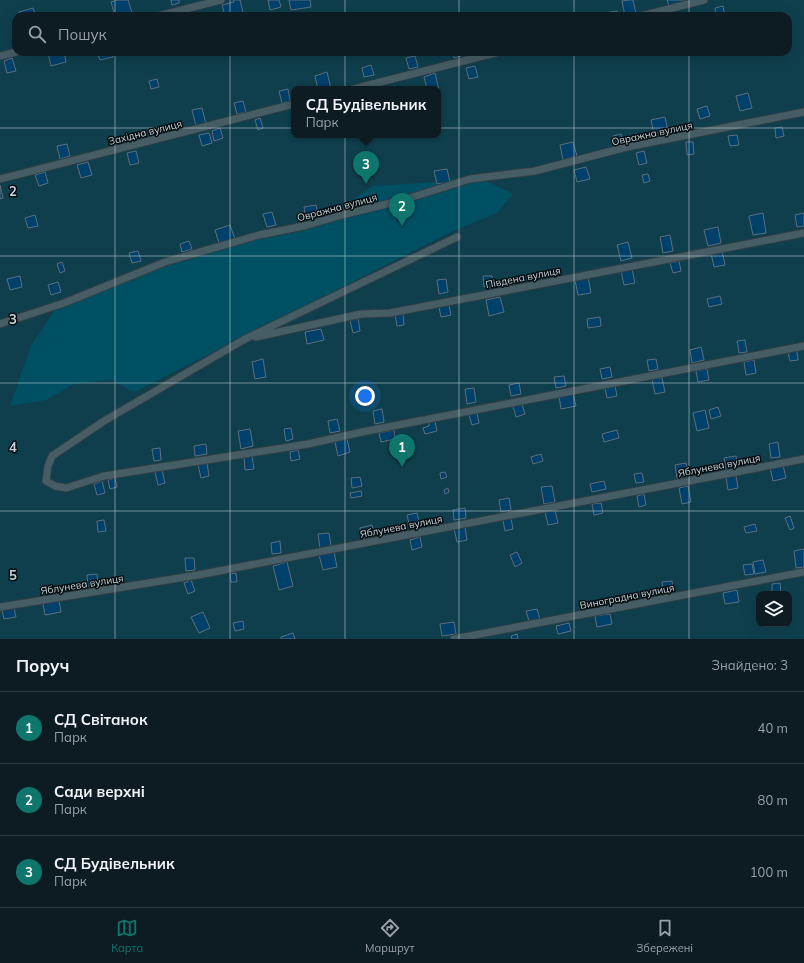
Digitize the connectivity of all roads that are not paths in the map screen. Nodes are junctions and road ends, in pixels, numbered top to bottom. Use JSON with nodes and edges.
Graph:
{"nodes":[{"id":1,"x":221,"y":0,"type":"edge"},
{"id":2,"x":704,"y":0,"type":"edge"},
{"id":3,"x":174,"y":12,"type":"edge"},
{"id":4,"x":657,"y":12,"type":"edge"},
{"id":5,"x":12,"y":53,"type":"edge"},
{"id":6,"x":0,"y":56,"type":"edge"},
{"id":7,"x":483,"y":56,"type":"edge"},
{"id":8,"x":365,"y":86,"type":"edge"},
{"id":9,"x":291,"y":105,"type":"edge"},
{"id":10,"x":804,"y":112,"type":"edge"},
{"id":11,"x":0,"y":180,"type":"edge"},
{"id":12,"x":804,"y":233,"type":"edge"},
{"id":13,"x":457,"y":237,"type":"dead end"},
{"id":14,"x":0,"y":324,"type":"edge"},
{"id":15,"x":245,"y":339,"type":"junction"},
{"id":16,"x":804,"y":346,"type":"edge"},
{"id":17,"x":804,"y":459,"type":"edge"},
{"id":18,"x":804,"y":572,"type":"edge"},
{"id":19,"x":0,"y":607,"type":"edge"},
{"id":20,"x":454,"y":639,"type":"edge"}],
"edges":[{"from":1,"to":3,"type":"lane"},
{"from":2,"to":4,"type":"lane"},
{"from":5,"to":6,"type":"lane"},
{"from":7,"to":8,"type":"lane"},
{"from":9,"to":11,"type":"lane","name":"Західна вулиця"},
{"from":10,"to":14,"type":"lane","name":"Овражна вулиця"},
{"from":12,"to":15,"type":"lane","name":"Південа вулиця"},
{"from":13,"to":15,"type":"lane"},
{"from":15,"to":16,"type":"lane"},
{"from":17,"to":19,"type":"lane","name":"Яблунева вулиця"},
{"from":18,"to":20,"type":"lane","name":"Виноградна вулиця"}]}
